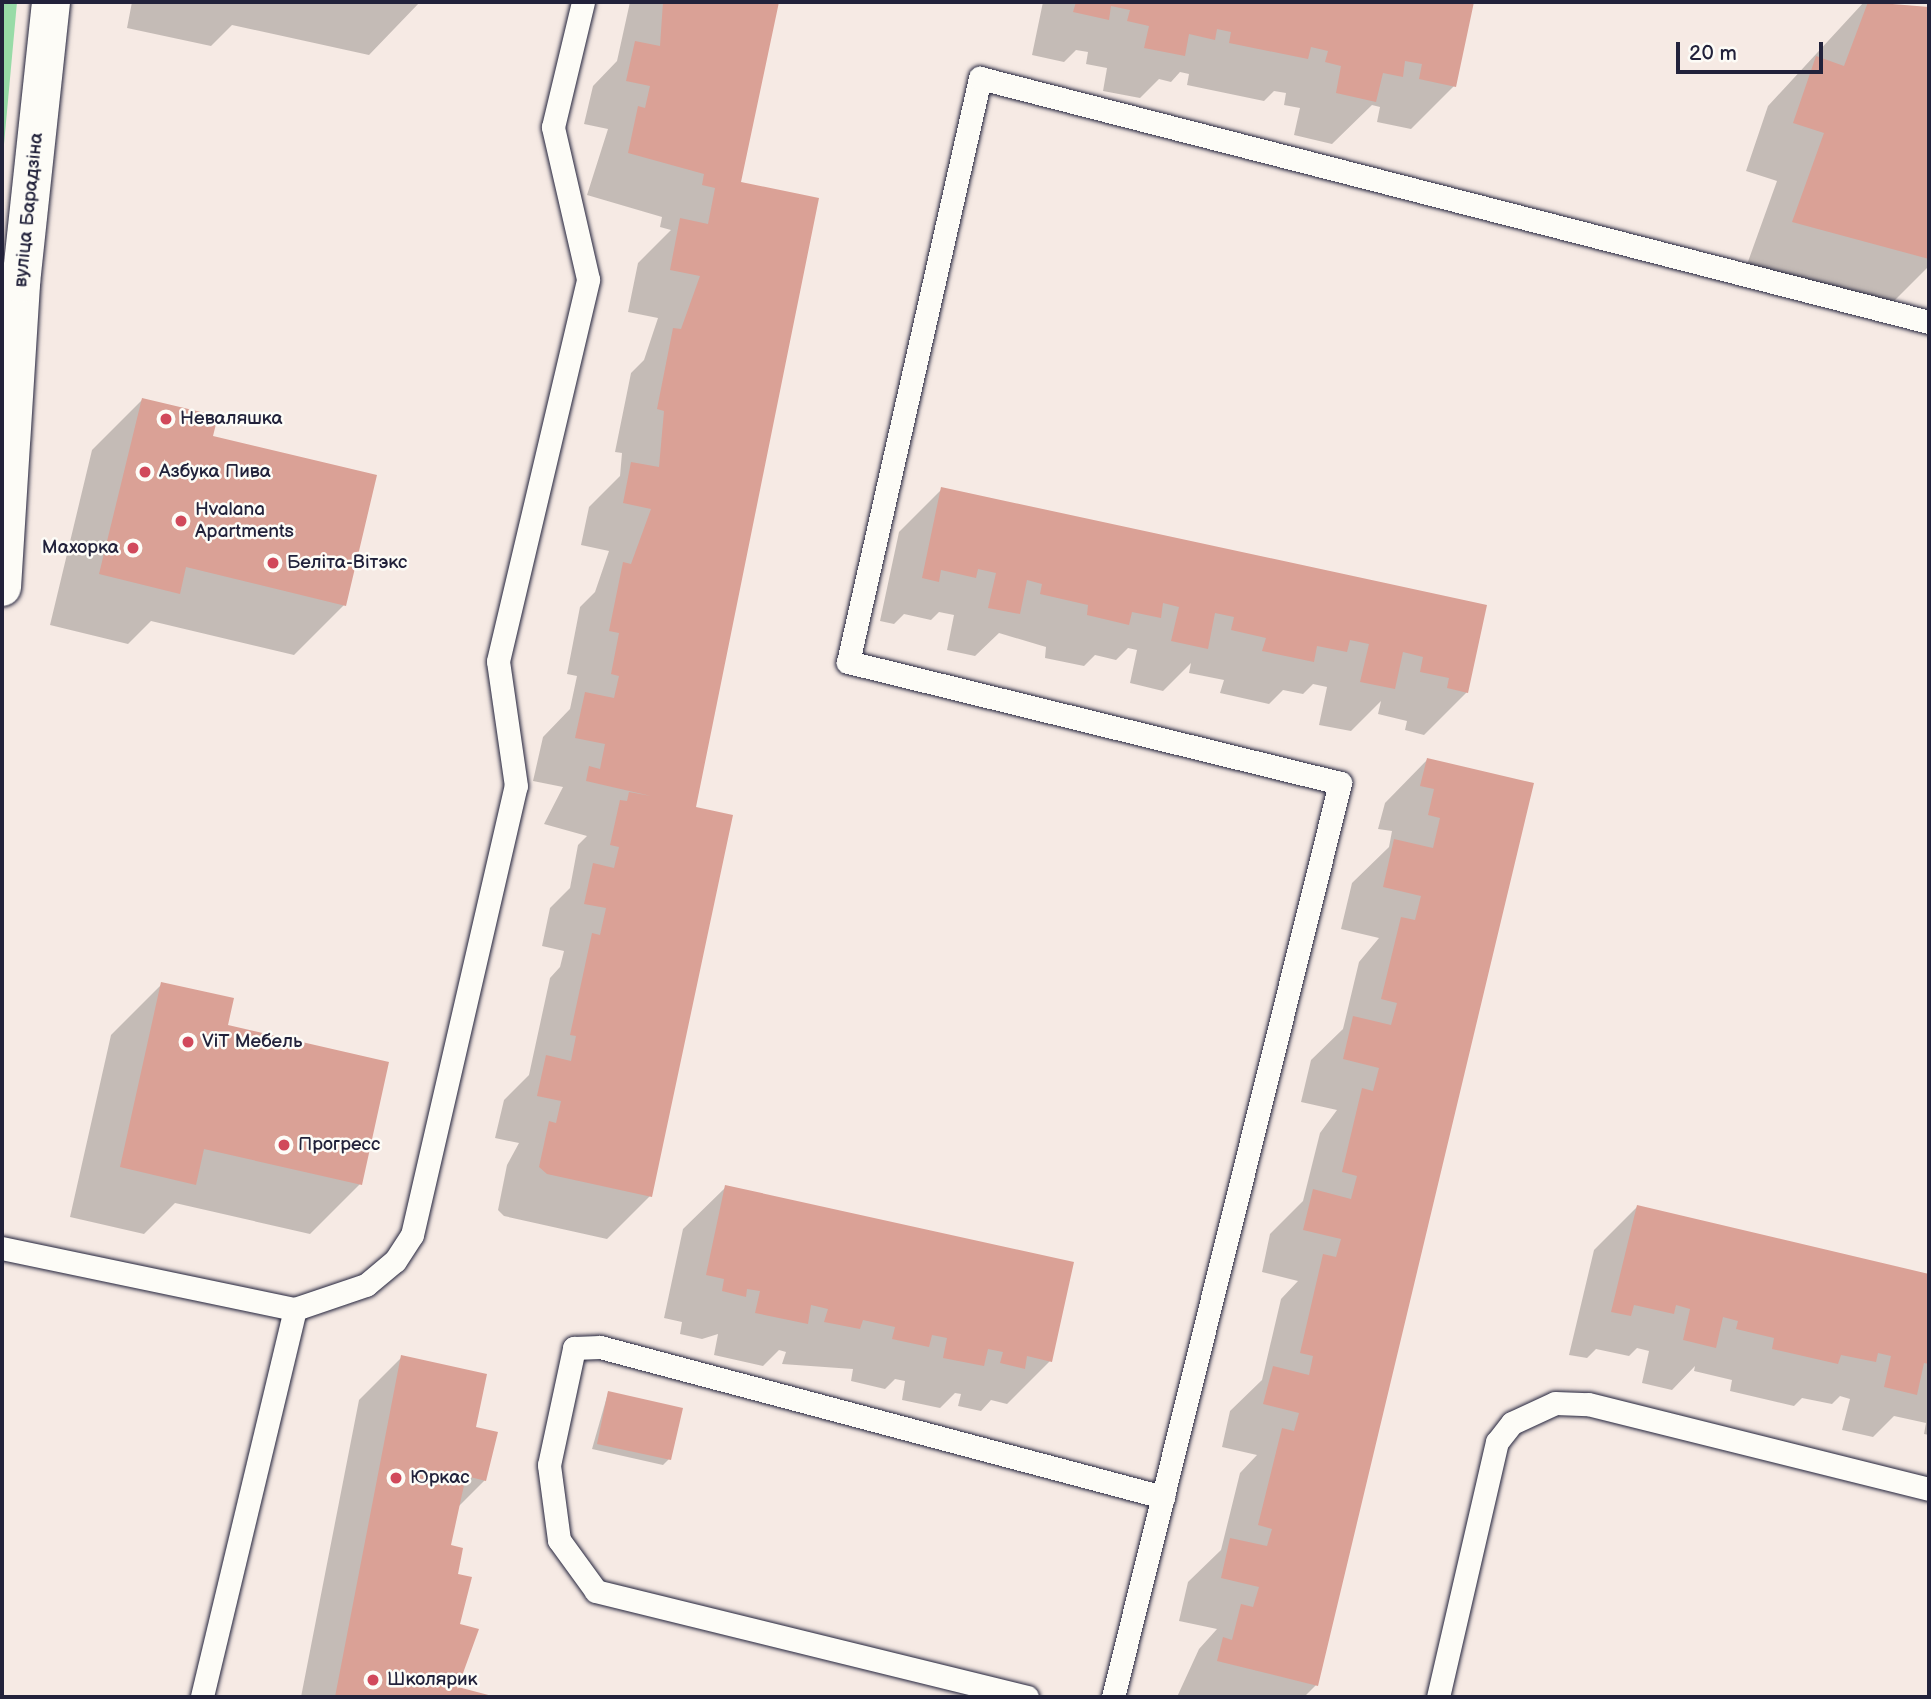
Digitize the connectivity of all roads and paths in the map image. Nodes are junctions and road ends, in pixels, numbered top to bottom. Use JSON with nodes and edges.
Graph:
{"nodes":[{"id":1,"x":51,"y":2,"type":"edge"},
{"id":2,"x":583,"y":2,"type":"edge"},
{"id":3,"x":1929,"y":322,"type":"edge"},
{"id":4,"x":2,"y":587,"type":"edge"},
{"id":5,"x":2,"y":1248,"type":"edge"},
{"id":6,"x":295,"y":1309,"type":"junction"},
{"id":7,"x":1929,"y":1489,"type":"edge"},
{"id":8,"x":1163,"y":1497,"type":"junction"},
{"id":9,"x":202,"y":1697,"type":"edge"},
{"id":10,"x":1027,"y":1697,"type":"edge"},
{"id":11,"x":1113,"y":1697,"type":"edge"},
{"id":12,"x":1438,"y":1697,"type":"edge"}],
"edges":[{"from":1,"to":4,"type":"street","name":"вуліца Барадзіна"},
{"from":2,"to":6,"type":"lane"},
{"from":3,"to":8,"type":"lane"},
{"from":5,"to":6,"type":"lane"},
{"from":6,"to":9,"type":"lane"},
{"from":7,"to":12,"type":"lane"},
{"from":8,"to":10,"type":"lane"},
{"from":8,"to":11,"type":"lane"}]}
